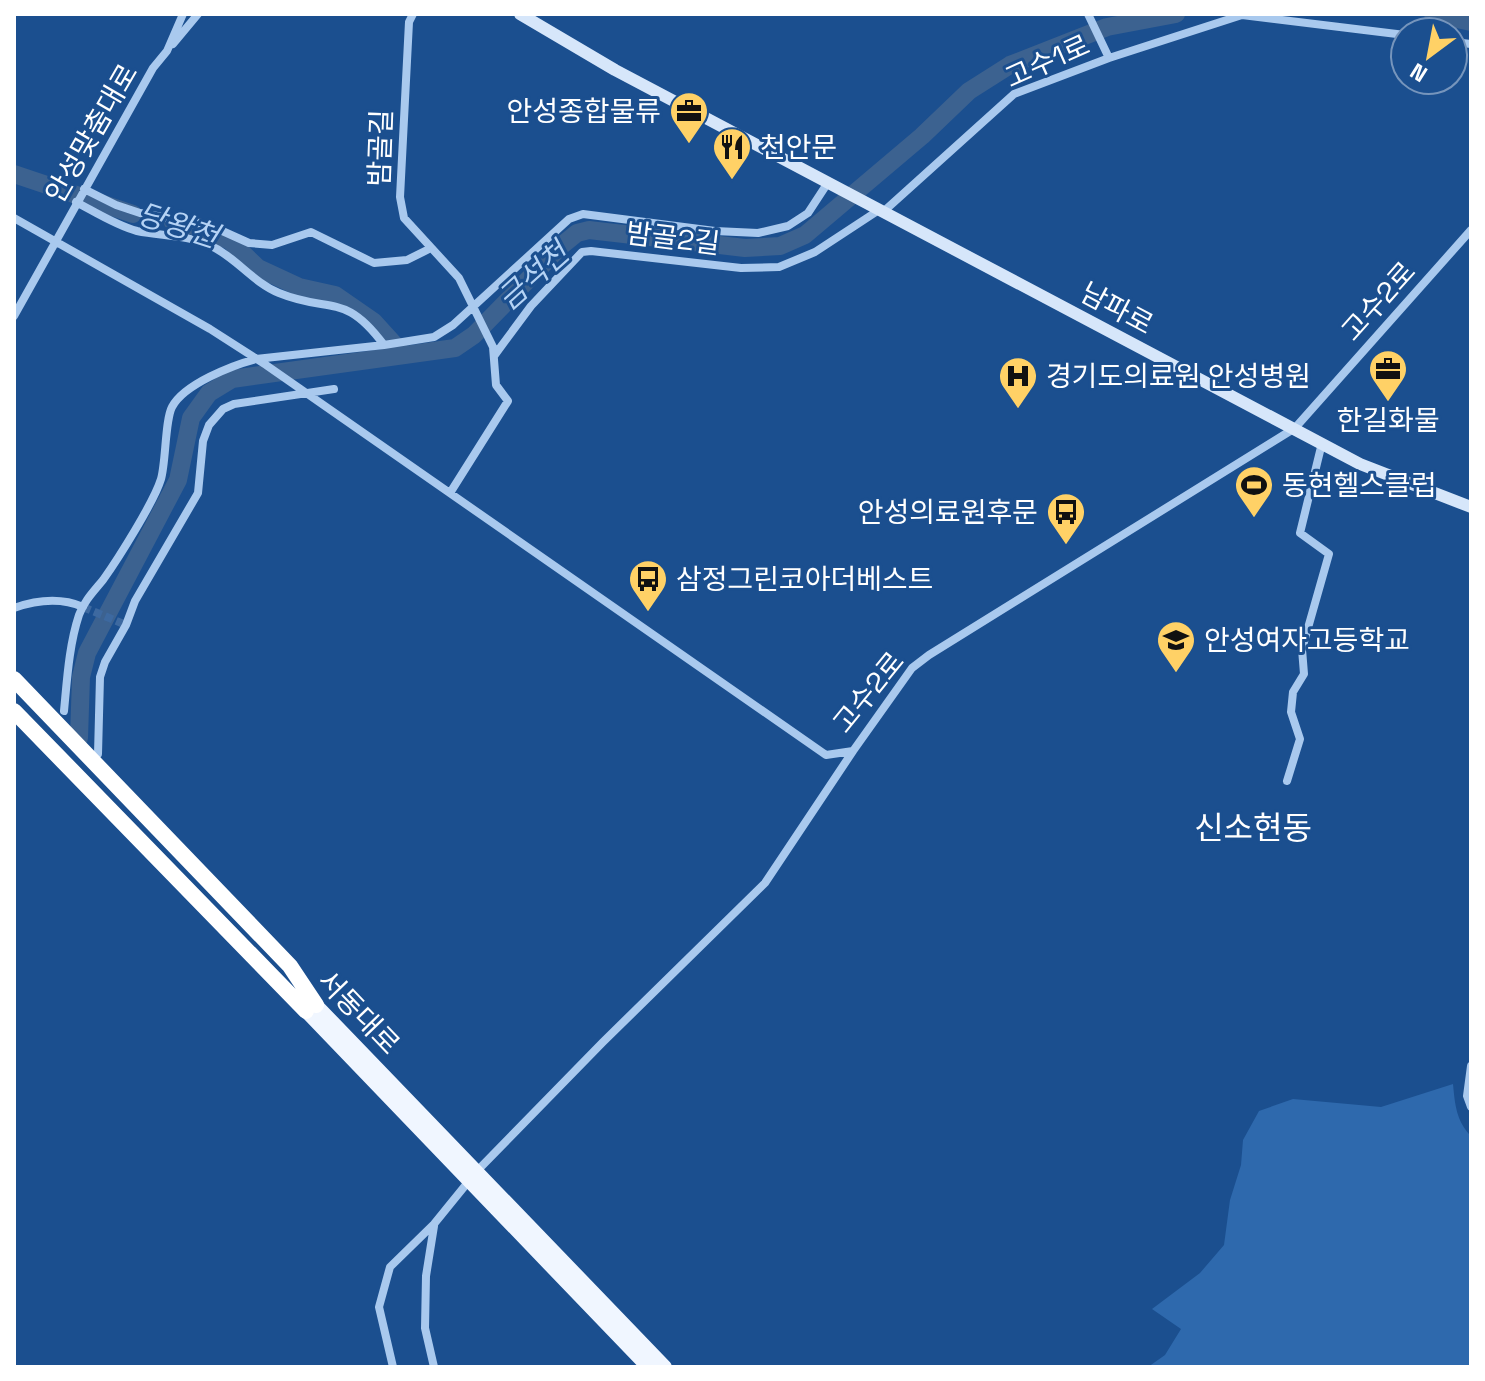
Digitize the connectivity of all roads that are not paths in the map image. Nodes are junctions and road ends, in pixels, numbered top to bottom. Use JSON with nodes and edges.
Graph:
{"nodes":[{"id":1,"x":183,"y":14,"type":"edge"},
{"id":2,"x":198,"y":14,"type":"edge"},
{"id":3,"x":413,"y":14,"type":"edge"},
{"id":4,"x":520,"y":14,"type":"edge"},
{"id":5,"x":1088,"y":14,"type":"edge"},
{"id":6,"x":1389,"y":33,"type":"edge"},
{"id":7,"x":167,"y":51,"type":"junction"},
{"id":8,"x":1109,"y":58,"type":"junction"},
{"id":9,"x":833,"y":187,"type":"junction"},
{"id":10,"x":84,"y":189,"type":"junction"},
{"id":11,"x":76,"y":202,"type":"junction"},
{"id":12,"x":878,"y":209,"type":"junction"},
{"id":13,"x":14,"y":218,"type":"edge"},
{"id":14,"x":1471,"y":230,"type":"edge"},
{"id":15,"x":55,"y":243,"type":"junction"},
{"id":16,"x":429,"y":249,"type":"junction"},
{"id":17,"x":475,"y":308,"type":"junction"},
{"id":18,"x":14,"y":316,"type":"edge"},
{"id":19,"x":386,"y":345,"type":"junction"},
{"id":20,"x":494,"y":351,"type":"junction"},
{"id":21,"x":256,"y":359,"type":"junction"},
{"id":22,"x":334,"y":389,"type":"dead end"},
{"id":23,"x":306,"y":395,"type":"junction"},
{"id":24,"x":1295,"y":428,"type":"junction"},
{"id":25,"x":1322,"y":443,"type":"junction"},
{"id":26,"x":450,"y":493,"type":"junction"},
{"id":27,"x":1471,"y":507,"type":"edge"},
{"id":28,"x":83,"y":607,"type":"junction"},
{"id":29,"x":14,"y":608,"type":"edge"},
{"id":30,"x":14,"y":679,"type":"edge"},
{"id":31,"x":14,"y":695,"type":"edge"},
{"id":32,"x":14,"y":711,"type":"edge"},
{"id":33,"x":64,"y":711,"type":"dead end"},
{"id":34,"x":14,"y":724,"type":"edge"},
{"id":35,"x":853,"y":751,"type":"junction"},
{"id":36,"x":98,"y":754,"type":"dead end"},
{"id":37,"x":1287,"y":781,"type":"dead end"},
{"id":38,"x":311,"y":1008,"type":"junction"},
{"id":39,"x":1471,"y":1066,"type":"edge"},
{"id":40,"x":1471,"y":1107,"type":"edge"},
{"id":41,"x":472,"y":1175,"type":"junction"},
{"id":42,"x":434,"y":1224,"type":"junction"},
{"id":43,"x":393,"y":1367,"type":"edge"},
{"id":44,"x":434,"y":1367,"type":"edge"},
{"id":45,"x":648,"y":1367,"type":"edge"},
{"id":46,"x":665,"y":1367,"type":"edge"}],
"edges":[{"from":1,"to":7,"type":"street","name":"안성맞춤대로"},
{"from":2,"to":7,"type":"street"},
{"from":3,"to":16,"type":"street","name":"밤골길"},
{"from":4,"to":9,"type":"street"},
{"from":5,"to":8,"type":"street"},
{"from":6,"to":8,"type":"street","name":"고수1로"},
{"from":7,"to":10,"type":"street","name":"안성맞춤대로"},
{"from":8,"to":12,"type":"street","name":"고수1로"},
{"from":9,"to":12,"type":"street","name":"남파로"},
{"from":9,"to":17,"type":"street"},
{"from":10,"to":11,"type":"street","name":"안성맞춤대로"},
{"from":10,"to":16,"type":"street"},
{"from":11,"to":15,"type":"street","name":"안성맞춤대로"},
{"from":11,"to":19,"type":"street"},
{"from":12,"to":20,"type":"street","name":"밤골2길"},
{"from":12,"to":24,"type":"street","name":"남파로"},
{"from":13,"to":15,"type":"street","name":"고수2로"},
{"from":14,"to":24,"type":"street","name":"고수2로"},
{"from":15,"to":18,"type":"street","name":"안성맞춤대로"},
{"from":15,"to":21,"type":"street","name":"고수2로"},
{"from":16,"to":17,"type":"street","name":"밤골길"},
{"from":17,"to":19,"type":"street"},
{"from":17,"to":20,"type":"street","name":"밤골길"},
{"from":19,"to":21,"type":"street"},
{"from":20,"to":26,"type":"street","name":"밤골길"},
{"from":21,"to":23,"type":"street","name":"고수2로"},
{"from":21,"to":28,"type":"street"},
{"from":22,"to":23,"type":"street"},
{"from":23,"to":26,"type":"street","name":"고수2로"},
{"from":23,"to":36,"type":"street"},
{"from":24,"to":25,"type":"street","name":"남파로"},
{"from":24,"to":35,"type":"street","name":"고수2로"},
{"from":25,"to":27,"type":"street","name":"남파로"},
{"from":25,"to":37,"type":"street"},
{"from":26,"to":35,"type":"street","name":"고수2로"},
{"from":28,"to":29,"type":"street"},
{"from":28,"to":33,"type":"street"},
{"from":30,"to":38,"type":"highway"},
{"from":31,"to":38,"type":"highway","name":"서동대로"},
{"from":32,"to":38,"type":"highway","name":"서동대로"},
{"from":34,"to":38,"type":"highway"},
{"from":35,"to":41,"type":"street"},
{"from":38,"to":41,"type":"main road","name":"서동대로"},
{"from":39,"to":40,"type":"street"},
{"from":41,"to":42,"type":"street"},
{"from":41,"to":45,"type":"main road","name":"서동대로"},
{"from":41,"to":46,"type":"main road","name":"서동대로"},
{"from":42,"to":43,"type":"street"},
{"from":42,"to":44,"type":"street"}]}
